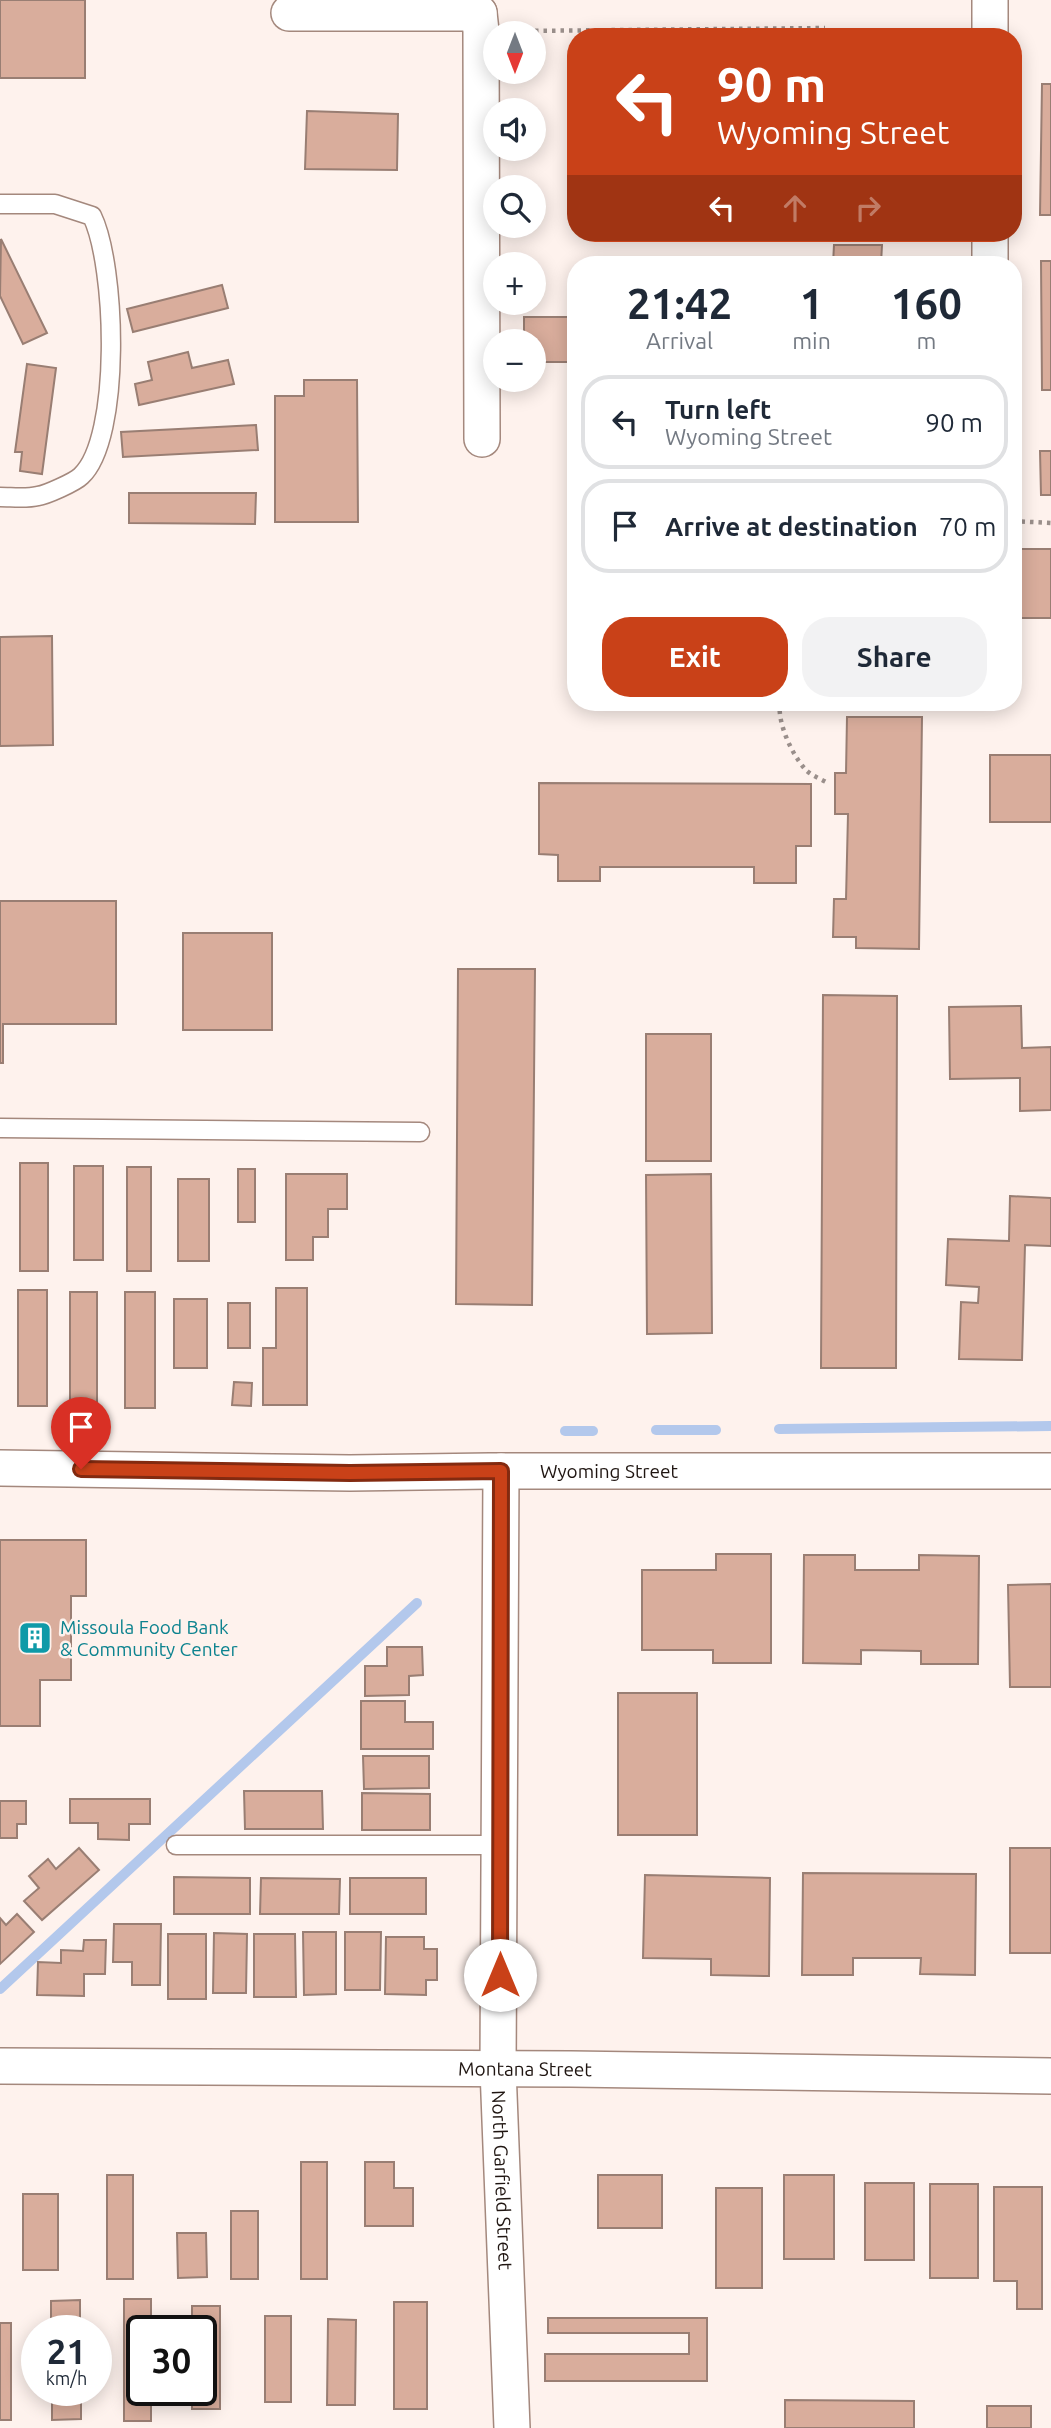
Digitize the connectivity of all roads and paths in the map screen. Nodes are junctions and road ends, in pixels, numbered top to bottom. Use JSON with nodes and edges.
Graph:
{"nodes":[{"id":1,"x":990,"y":0,"type":"edge"},
{"id":2,"x":289,"y":13,"type":"dead end"},
{"id":3,"x":483,"y":15,"type":"edge"},
{"id":4,"x":825,"y":28,"type":"dead end"},
{"id":5,"x":990,"y":28,"type":"edge"},
{"id":6,"x":0,"y":205,"type":"edge"},
{"id":7,"x":482,"y":439,"type":"dead end"},
{"id":8,"x":0,"y":497,"type":"edge"},
{"id":9,"x":1022,"y":521,"type":"edge"},
{"id":10,"x":1051,"y":523,"type":"edge"},
{"id":11,"x":780,"y":711,"type":"edge"},
{"id":12,"x":828,"y":783,"type":"dead end"},
{"id":13,"x":0,"y":1128,"type":"edge"},
{"id":14,"x":420,"y":1132,"type":"dead end"},
{"id":15,"x":0,"y":1468,"type":"edge"},
{"id":16,"x":501,"y":1471,"type":"junction"},
{"id":17,"x":1051,"y":1471,"type":"edge"},
{"id":18,"x":176,"y":1845,"type":"dead end"},
{"id":19,"x":500,"y":1845,"type":"junction"},
{"id":20,"x":0,"y":2066,"type":"edge"},
{"id":21,"x":498,"y":2069,"type":"junction"},
{"id":22,"x":1051,"y":2076,"type":"edge"},
{"id":23,"x":512,"y":2428,"type":"edge"}],
"edges":[{"from":1,"to":5,"type":"street"},
{"from":2,"to":3,"type":"street"},
{"from":3,"to":4,"type":"path"},
{"from":3,"to":7,"type":"street"},
{"from":6,"to":8,"type":"lane"},
{"from":9,"to":10,"type":"path"},
{"from":11,"to":12,"type":"path"},
{"from":13,"to":14,"type":"lane"},
{"from":15,"to":16,"type":"street","name":"Wyoming Street"},
{"from":16,"to":17,"type":"street","name":"Wyoming Street"},
{"from":16,"to":19,"type":"street","name":"North Garfield Street"},
{"from":18,"to":19,"type":"lane"},
{"from":19,"to":21,"type":"street","name":"North Garfield Street"},
{"from":20,"to":21,"type":"street","name":"Montana Street"},
{"from":21,"to":22,"type":"street","name":"Montana Street"},
{"from":21,"to":23,"type":"street","name":"North Garfield Street"}]}
